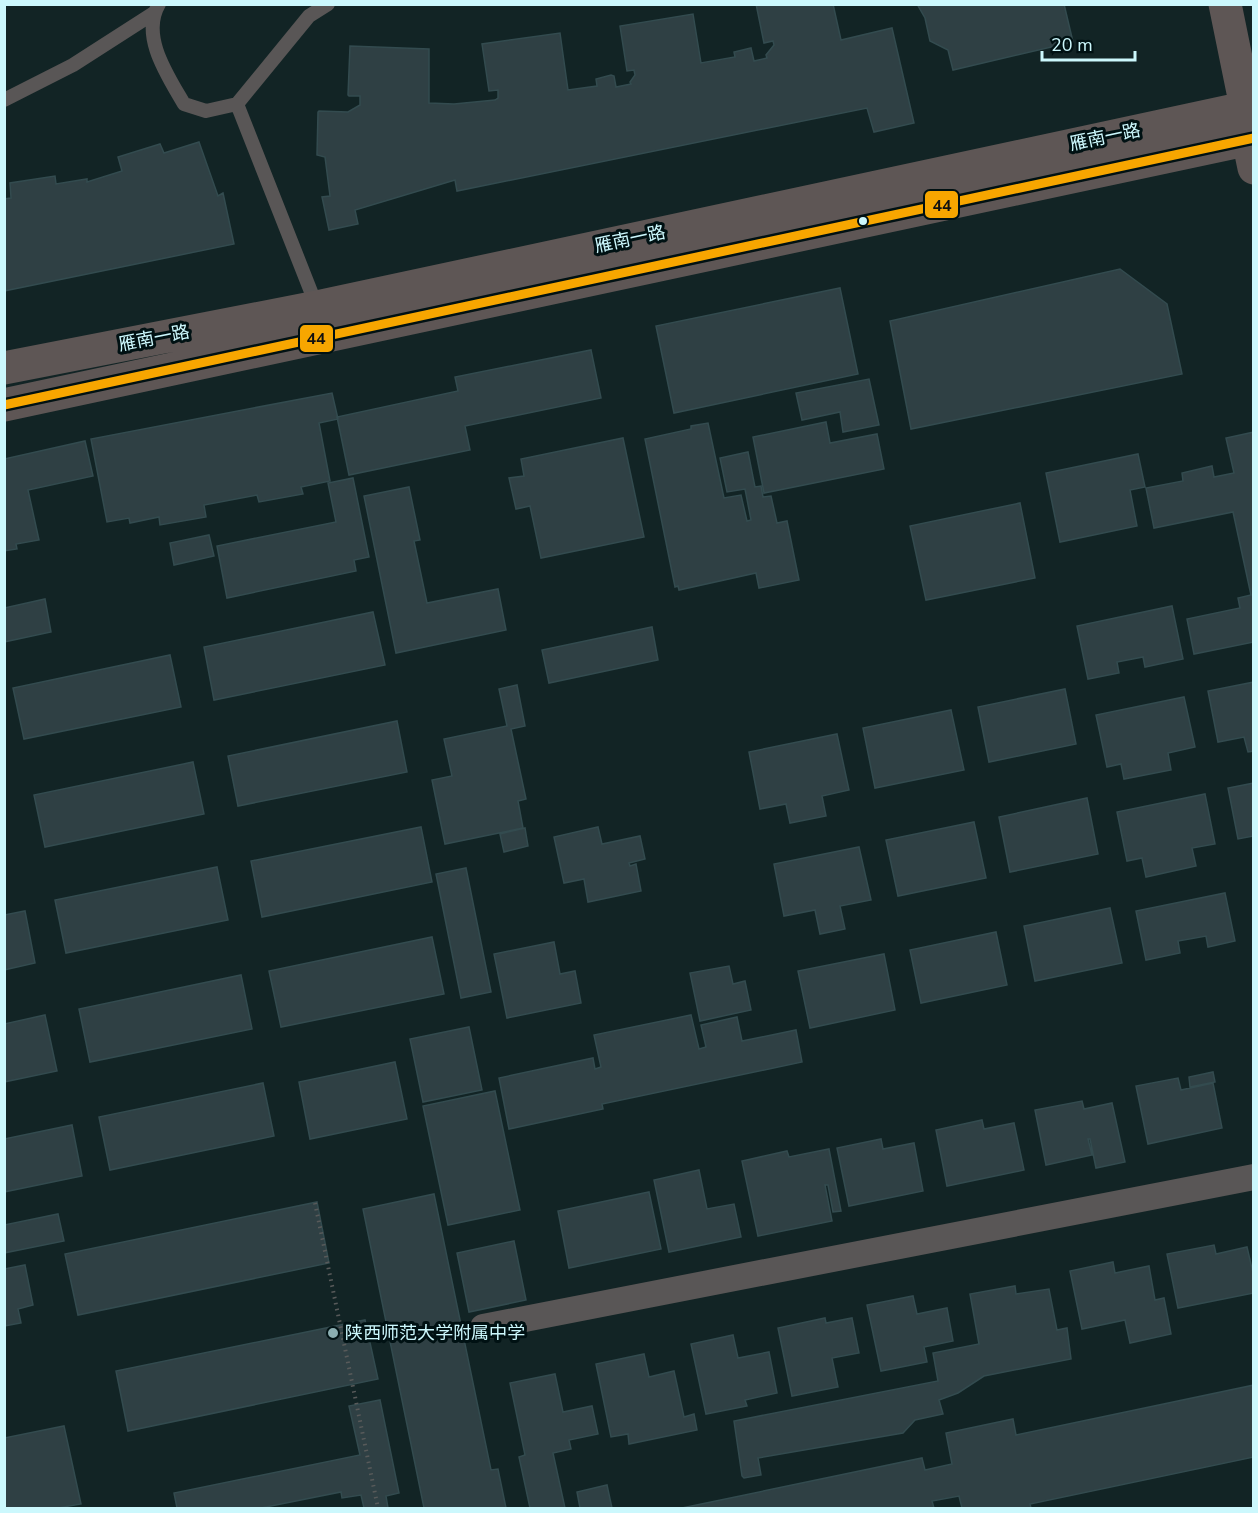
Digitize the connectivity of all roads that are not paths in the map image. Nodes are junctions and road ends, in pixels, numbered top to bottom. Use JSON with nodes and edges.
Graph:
{"nodes":[{"id":1,"x":328,"y":4,"type":"edge"},
{"id":2,"x":1225,"y":4,"type":"edge"},
{"id":3,"x":156,"y":9,"type":"edge"},
{"id":4,"x":4,"y":100,"type":"edge"},
{"id":5,"x":237,"y":104,"type":"junction"},
{"id":6,"x":1251,"y":132,"type":"edge"},
{"id":7,"x":317,"y":307,"type":"junction"},
{"id":8,"x":4,"y":368,"type":"edge"},
{"id":9,"x":4,"y":405,"type":"edge"},
{"id":10,"x":1254,"y":1178,"type":"edge"},
{"id":11,"x":483,"y":1327,"type":"dead end"}],
"edges":[{"from":1,"to":5,"type":"lane"},
{"from":2,"to":6,"type":"main road"},
{"from":3,"to":4,"type":"lane"},
{"from":3,"to":5,"type":"lane"},
{"from":5,"to":7,"type":"lane"},
{"from":6,"to":7,"type":"main road","name":"雁南一路"},
{"from":6,"to":9,"type":"main road","name":"雁南一路"},
{"from":7,"to":8,"type":"main road","name":"雁南一路"},
{"from":10,"to":11,"type":"street"}]}
